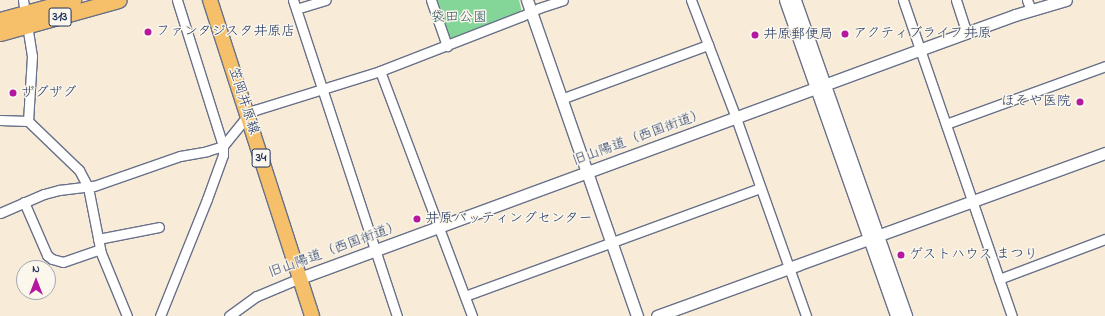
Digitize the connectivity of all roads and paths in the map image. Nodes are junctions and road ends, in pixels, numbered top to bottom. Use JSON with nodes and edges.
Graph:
{"nodes":[{"id":1,"x":73,"y":0,"type":"edge"},
{"id":2,"x":119,"y":0,"type":"edge"},
{"id":3,"x":177,"y":0,"type":"edge"},
{"id":4,"x":210,"y":0,"type":"edge"},
{"id":5,"x":293,"y":0,"type":"edge"},
{"id":6,"x":326,"y":0,"type":"edge"},
{"id":7,"x":431,"y":0,"type":"edge"},
{"id":8,"x":527,"y":0,"type":"edge"},
{"id":9,"x":563,"y":0,"type":"edge"},
{"id":10,"x":691,"y":0,"type":"edge"},
{"id":11,"x":785,"y":0,"type":"edge"},
{"id":12,"x":795,"y":0,"type":"edge"},
{"id":13,"x":903,"y":0,"type":"edge"},
{"id":14,"x":956,"y":0,"type":"edge"},
{"id":15,"x":1066,"y":0,"type":"edge"},
{"id":16,"x":1029,"y":5,"type":"edge"},
{"id":17,"x":296,"y":9,"type":"junction"},
{"id":18,"x":531,"y":11,"type":"junction"},
{"id":19,"x":26,"y":13,"type":"edge"},
{"id":20,"x":0,"y":20,"type":"edge"},
{"id":21,"x":0,"y":33,"type":"edge"},
{"id":22,"x":967,"y":33,"type":"junction"},
{"id":23,"x":708,"y":45,"type":"junction"},
{"id":24,"x":447,"y":46,"type":"junction"},
{"id":25,"x":919,"y":50,"type":"junction"},
{"id":26,"x":1105,"y":66,"type":"edge"},
{"id":27,"x":380,"y":71,"type":"junction"},
{"id":28,"x":821,"y":87,"type":"junction"},
{"id":29,"x":321,"y":90,"type":"junction"},
{"id":30,"x":561,"y":99,"type":"junction"},
{"id":31,"x":248,"y":115,"type":"junction"},
{"id":32,"x":736,"y":118,"type":"junction"},
{"id":33,"x":0,"y":120,"type":"edge"},
{"id":34,"x":28,"y":121,"type":"junction"},
{"id":35,"x":946,"y":124,"type":"junction"},
{"id":36,"x":223,"y":146,"type":"junction"},
{"id":37,"x":1105,"y":153,"type":"edge"},
{"id":38,"x":587,"y":173,"type":"junction"},
{"id":39,"x":88,"y":187,"type":"junction"},
{"id":40,"x":760,"y":188,"type":"junction"},
{"id":41,"x":971,"y":201,"type":"junction"},
{"id":42,"x":24,"y":202,"type":"junction"},
{"id":43,"x":0,"y":212,"type":"edge"},
{"id":44,"x":438,"y":227,"type":"junction"},
{"id":45,"x":159,"y":228,"type":"dead end"},
{"id":46,"x":873,"y":237,"type":"junction"},
{"id":47,"x":98,"y":239,"type":"junction"},
{"id":48,"x":1105,"y":239,"type":"edge"},
{"id":49,"x":611,"y":242,"type":"junction"},
{"id":50,"x":100,"y":249,"type":"junction"},
{"id":51,"x":376,"y":251,"type":"junction"},
{"id":52,"x":789,"y":267,"type":"junction"},
{"id":53,"x":300,"y":278,"type":"junction"},
{"id":54,"x":999,"y":279,"type":"junction"},
{"id":55,"x":465,"y":296,"type":"junction"},
{"id":56,"x":127,"y":316,"type":"edge"},
{"id":57,"x":160,"y":316,"type":"edge"},
{"id":58,"x":229,"y":316,"type":"edge"},
{"id":59,"x":312,"y":316,"type":"edge"},
{"id":60,"x":397,"y":316,"type":"edge"},
{"id":61,"x":472,"y":316,"type":"edge"},
{"id":62,"x":637,"y":316,"type":"edge"},
{"id":63,"x":657,"y":316,"type":"edge"},
{"id":64,"x":806,"y":316,"type":"edge"},
{"id":65,"x":896,"y":316,"type":"edge"},
{"id":66,"x":906,"y":316,"type":"edge"},
{"id":67,"x":1012,"y":316,"type":"edge"}],
"edges":[{"from":1,"to":19,"type":"highway","number":"313"},
{"from":2,"to":19,"type":"highway","number":"313"},
{"from":3,"to":36,"type":"street"},
{"from":4,"to":31,"type":"main road","name":"笠岡井原線","number":"34"},
{"from":5,"to":17,"type":"street"},
{"from":6,"to":17,"type":"street"},
{"from":7,"to":24,"type":"street"},
{"from":8,"to":18,"type":"street"},
{"from":9,"to":18,"type":"street"},
{"from":10,"to":23,"type":"street"},
{"from":11,"to":28,"type":"street"},
{"from":12,"to":28,"type":"street"},
{"from":13,"to":25,"type":"street"},
{"from":14,"to":22,"type":"street"},
{"from":15,"to":16,"type":"street","name":"旧山陽道（西国街道）"},
{"from":16,"to":22,"type":"street","name":"旧山陽道（西国街道）"},
{"from":17,"to":29,"type":"street"},
{"from":18,"to":24,"type":"street"},
{"from":18,"to":30,"type":"street"},
{"from":19,"to":20,"type":"highway","number":"313"},
{"from":19,"to":21,"type":"highway","number":"313"},
{"from":19,"to":34,"type":"street"},
{"from":22,"to":25,"type":"street","name":"旧山陽道（西国街道）"},
{"from":23,"to":30,"type":"street"},
{"from":23,"to":32,"type":"street"},
{"from":24,"to":27,"type":"street"},
{"from":25,"to":28,"type":"street","name":"旧山陽道（西国街道）"},
{"from":25,"to":35,"type":"street"},
{"from":26,"to":35,"type":"street"},
{"from":27,"to":29,"type":"street"},
{"from":27,"to":44,"type":"street"},
{"from":28,"to":32,"type":"street","name":"旧山陽道（西国街道）"},
{"from":28,"to":46,"type":"street"},
{"from":29,"to":31,"type":"street"},
{"from":29,"to":51,"type":"street"},
{"from":30,"to":38,"type":"street"},
{"from":31,"to":36,"type":"street"},
{"from":31,"to":53,"type":"main road","name":"笠岡井原線","number":"34"},
{"from":32,"to":38,"type":"street","name":"旧山陽道（西国街道）"},
{"from":32,"to":40,"type":"street"},
{"from":33,"to":34,"type":"street"},
{"from":34,"to":39,"type":"street"},
{"from":35,"to":41,"type":"street"},
{"from":36,"to":39,"type":"street"},
{"from":36,"to":57,"type":"street"},
{"from":37,"to":41,"type":"street"},
{"from":38,"to":44,"type":"street","name":"旧山陽道（西国街道）"},
{"from":38,"to":49,"type":"street"},
{"from":39,"to":42,"type":"street"},
{"from":39,"to":47,"type":"street"},
{"from":40,"to":49,"type":"street"},
{"from":40,"to":52,"type":"street"},
{"from":41,"to":46,"type":"street"},
{"from":41,"to":54,"type":"street"},
{"from":42,"to":43,"type":"street"},
{"from":42,"to":50,"type":"street"},
{"from":44,"to":51,"type":"street","name":"旧山陽道（西国街道）"},
{"from":44,"to":55,"type":"street"},
{"from":45,"to":47,"type":"street"},
{"from":46,"to":52,"type":"street"},
{"from":46,"to":65,"type":"street"},
{"from":46,"to":66,"type":"street"},
{"from":47,"to":50,"type":"street"},
{"from":48,"to":54,"type":"street"},
{"from":49,"to":55,"type":"street"},
{"from":49,"to":62,"type":"street"},
{"from":50,"to":56,"type":"street"},
{"from":51,"to":53,"type":"street","name":"旧山陽道（西国街道）"},
{"from":51,"to":60,"type":"street"},
{"from":52,"to":63,"type":"street"},
{"from":52,"to":64,"type":"street"},
{"from":53,"to":58,"type":"street","name":"旧山陽道（西国街道）"},
{"from":53,"to":59,"type":"main road","name":"笠岡井原線","number":"34"},
{"from":54,"to":67,"type":"street"},
{"from":55,"to":61,"type":"street"}]}
